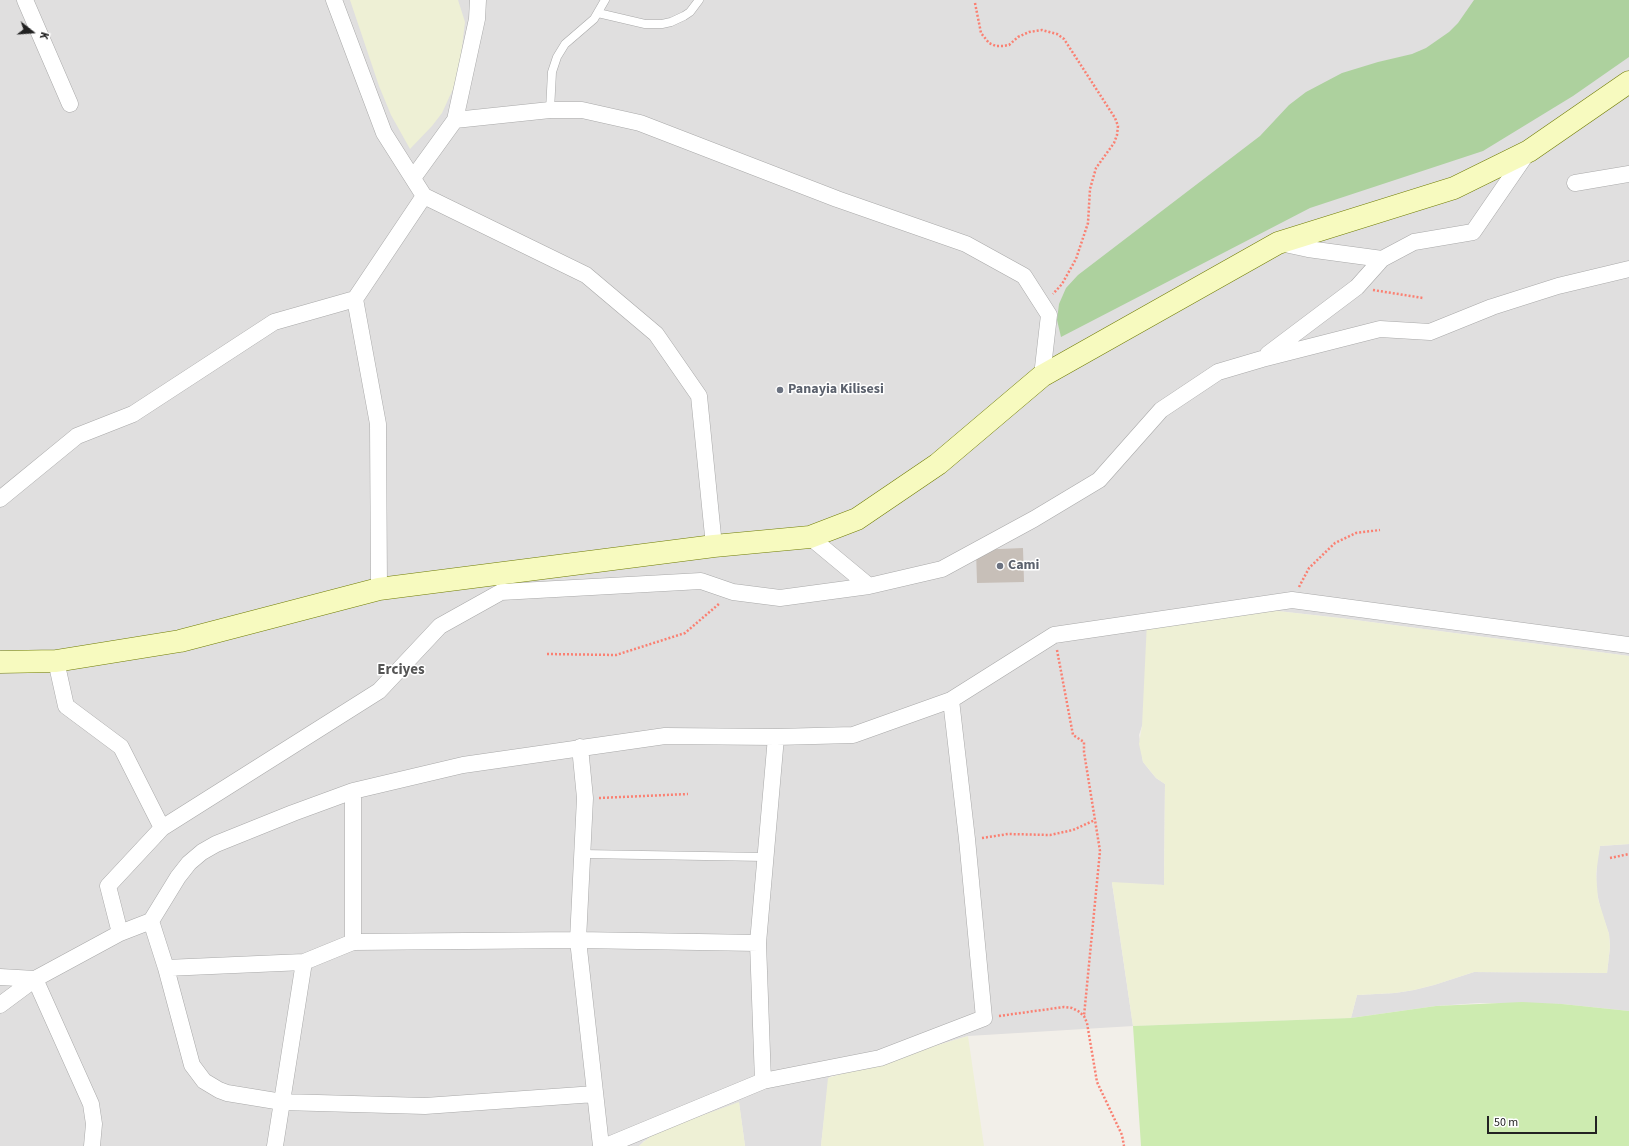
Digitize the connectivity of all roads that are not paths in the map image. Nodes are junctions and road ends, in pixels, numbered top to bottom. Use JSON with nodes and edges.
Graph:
{"nodes":[{"id":1,"x":25,"y":0,"type":"edge"},
{"id":2,"x":334,"y":0,"type":"edge"},
{"id":3,"x":478,"y":0,"type":"edge"},
{"id":4,"x":605,"y":0,"type":"edge"},
{"id":5,"x":699,"y":0,"type":"edge"},
{"id":6,"x":598,"y":13,"type":"junction"},
{"id":7,"x":1629,"y":82,"type":"edge"},
{"id":8,"x":70,"y":104,"type":"dead end"},
{"id":9,"x":550,"y":110,"type":"junction"},
{"id":10,"x":455,"y":120,"type":"junction"},
{"id":11,"x":1529,"y":151,"type":"junction"},
{"id":12,"x":1629,"y":174,"type":"edge"},
{"id":13,"x":413,"y":178,"type":"junction"},
{"id":14,"x":1575,"y":183,"type":"dead end"},
{"id":15,"x":424,"y":196,"type":"junction"},
{"id":16,"x":1278,"y":243,"type":"junction"},
{"id":17,"x":1382,"y":259,"type":"junction"},
{"id":18,"x":1629,"y":269,"type":"edge"},
{"id":19,"x":355,"y":299,"type":"junction"},
{"id":20,"x":1262,"y":358,"type":"junction"},
{"id":21,"x":1042,"y":376,"type":"junction"},
{"id":22,"x":0,"y":499,"type":"edge"},
{"id":23,"x":810,"y":537,"type":"junction"},
{"id":24,"x":714,"y":546,"type":"junction"},
{"id":25,"x":503,"y":582,"type":"junction"},
{"id":26,"x":869,"y":586,"type":"junction"},
{"id":27,"x":379,"y":589,"type":"junction"},
{"id":28,"x":1629,"y":645,"type":"edge"},
{"id":29,"x":56,"y":661,"type":"junction"},
{"id":30,"x":0,"y":662,"type":"edge"},
{"id":31,"x":951,"y":700,"type":"junction"},
{"id":32,"x":776,"y":737,"type":"junction"},
{"id":33,"x":580,"y":747,"type":"junction"},
{"id":34,"x":353,"y":790,"type":"junction"},
{"id":35,"x":162,"y":828,"type":"junction"},
{"id":36,"x":582,"y":854,"type":"junction"},
{"id":37,"x":765,"y":858,"type":"junction"},
{"id":38,"x":151,"y":921,"type":"junction"},
{"id":39,"x":120,"y":933,"type":"junction"},
{"id":40,"x":578,"y":940,"type":"junction"},
{"id":41,"x":353,"y":942,"type":"junction"},
{"id":42,"x":758,"y":943,"type":"junction"},
{"id":43,"x":304,"y":962,"type":"junction"},
{"id":44,"x":166,"y":968,"type":"junction"},
{"id":45,"x":0,"y":977,"type":"edge"},
{"id":46,"x":35,"y":980,"type":"junction"},
{"id":47,"x":0,"y":1005,"type":"edge"},
{"id":48,"x":763,"y":1080,"type":"junction"},
{"id":49,"x":595,"y":1094,"type":"junction"},
{"id":50,"x":282,"y":1102,"type":"junction"},
{"id":51,"x":92,"y":1146,"type":"edge"},
{"id":52,"x":275,"y":1146,"type":"edge"},
{"id":53,"x":601,"y":1146,"type":"edge"},
{"id":54,"x":606,"y":1146,"type":"edge"}],
"edges":[{"from":1,"to":8,"type":"street"},
{"from":2,"to":13,"type":"street"},
{"from":3,"to":10,"type":"street"},
{"from":4,"to":6,"type":"lane"},
{"from":5,"to":6,"type":"lane"},
{"from":6,"to":9,"type":"lane"},
{"from":7,"to":11,"type":"street"},
{"from":9,"to":10,"type":"street"},
{"from":9,"to":21,"type":"street"},
{"from":10,"to":13,"type":"street"},
{"from":11,"to":16,"type":"street"},
{"from":11,"to":17,"type":"street"},
{"from":12,"to":14,"type":"street"},
{"from":13,"to":15,"type":"street"},
{"from":15,"to":19,"type":"street"},
{"from":15,"to":24,"type":"street"},
{"from":16,"to":17,"type":"street"},
{"from":16,"to":21,"type":"street"},
{"from":17,"to":20,"type":"street"},
{"from":18,"to":20,"type":"street"},
{"from":19,"to":22,"type":"street"},
{"from":19,"to":27,"type":"street"},
{"from":20,"to":26,"type":"street"},
{"from":21,"to":23,"type":"street"},
{"from":23,"to":24,"type":"street"},
{"from":23,"to":26,"type":"street"},
{"from":24,"to":25,"type":"street"},
{"from":25,"to":26,"type":"street"},
{"from":25,"to":27,"type":"street"},
{"from":25,"to":35,"type":"street"},
{"from":27,"to":29,"type":"street"},
{"from":28,"to":31,"type":"street"},
{"from":29,"to":30,"type":"street"},
{"from":29,"to":35,"type":"street"},
{"from":31,"to":32,"type":"street"},
{"from":31,"to":48,"type":"street"},
{"from":32,"to":33,"type":"street"},
{"from":32,"to":37,"type":"street"},
{"from":33,"to":34,"type":"street"},
{"from":33,"to":36,"type":"street"},
{"from":34,"to":38,"type":"street"},
{"from":34,"to":41,"type":"street"},
{"from":35,"to":39,"type":"street"},
{"from":36,"to":37,"type":"lane"},
{"from":36,"to":40,"type":"street"},
{"from":37,"to":42,"type":"street"},
{"from":38,"to":39,"type":"street"},
{"from":38,"to":44,"type":"street"},
{"from":39,"to":46,"type":"street"},
{"from":40,"to":41,"type":"street"},
{"from":40,"to":42,"type":"street"},
{"from":40,"to":49,"type":"street"},
{"from":41,"to":43,"type":"street"},
{"from":42,"to":48,"type":"street"},
{"from":43,"to":44,"type":"street"},
{"from":43,"to":50,"type":"street"},
{"from":44,"to":50,"type":"street"},
{"from":45,"to":46,"type":"street"},
{"from":46,"to":47,"type":"street"},
{"from":46,"to":51,"type":"street"},
{"from":48,"to":54,"type":"street"},
{"from":49,"to":50,"type":"street"},
{"from":49,"to":53,"type":"street"},
{"from":50,"to":52,"type":"street"}]}
